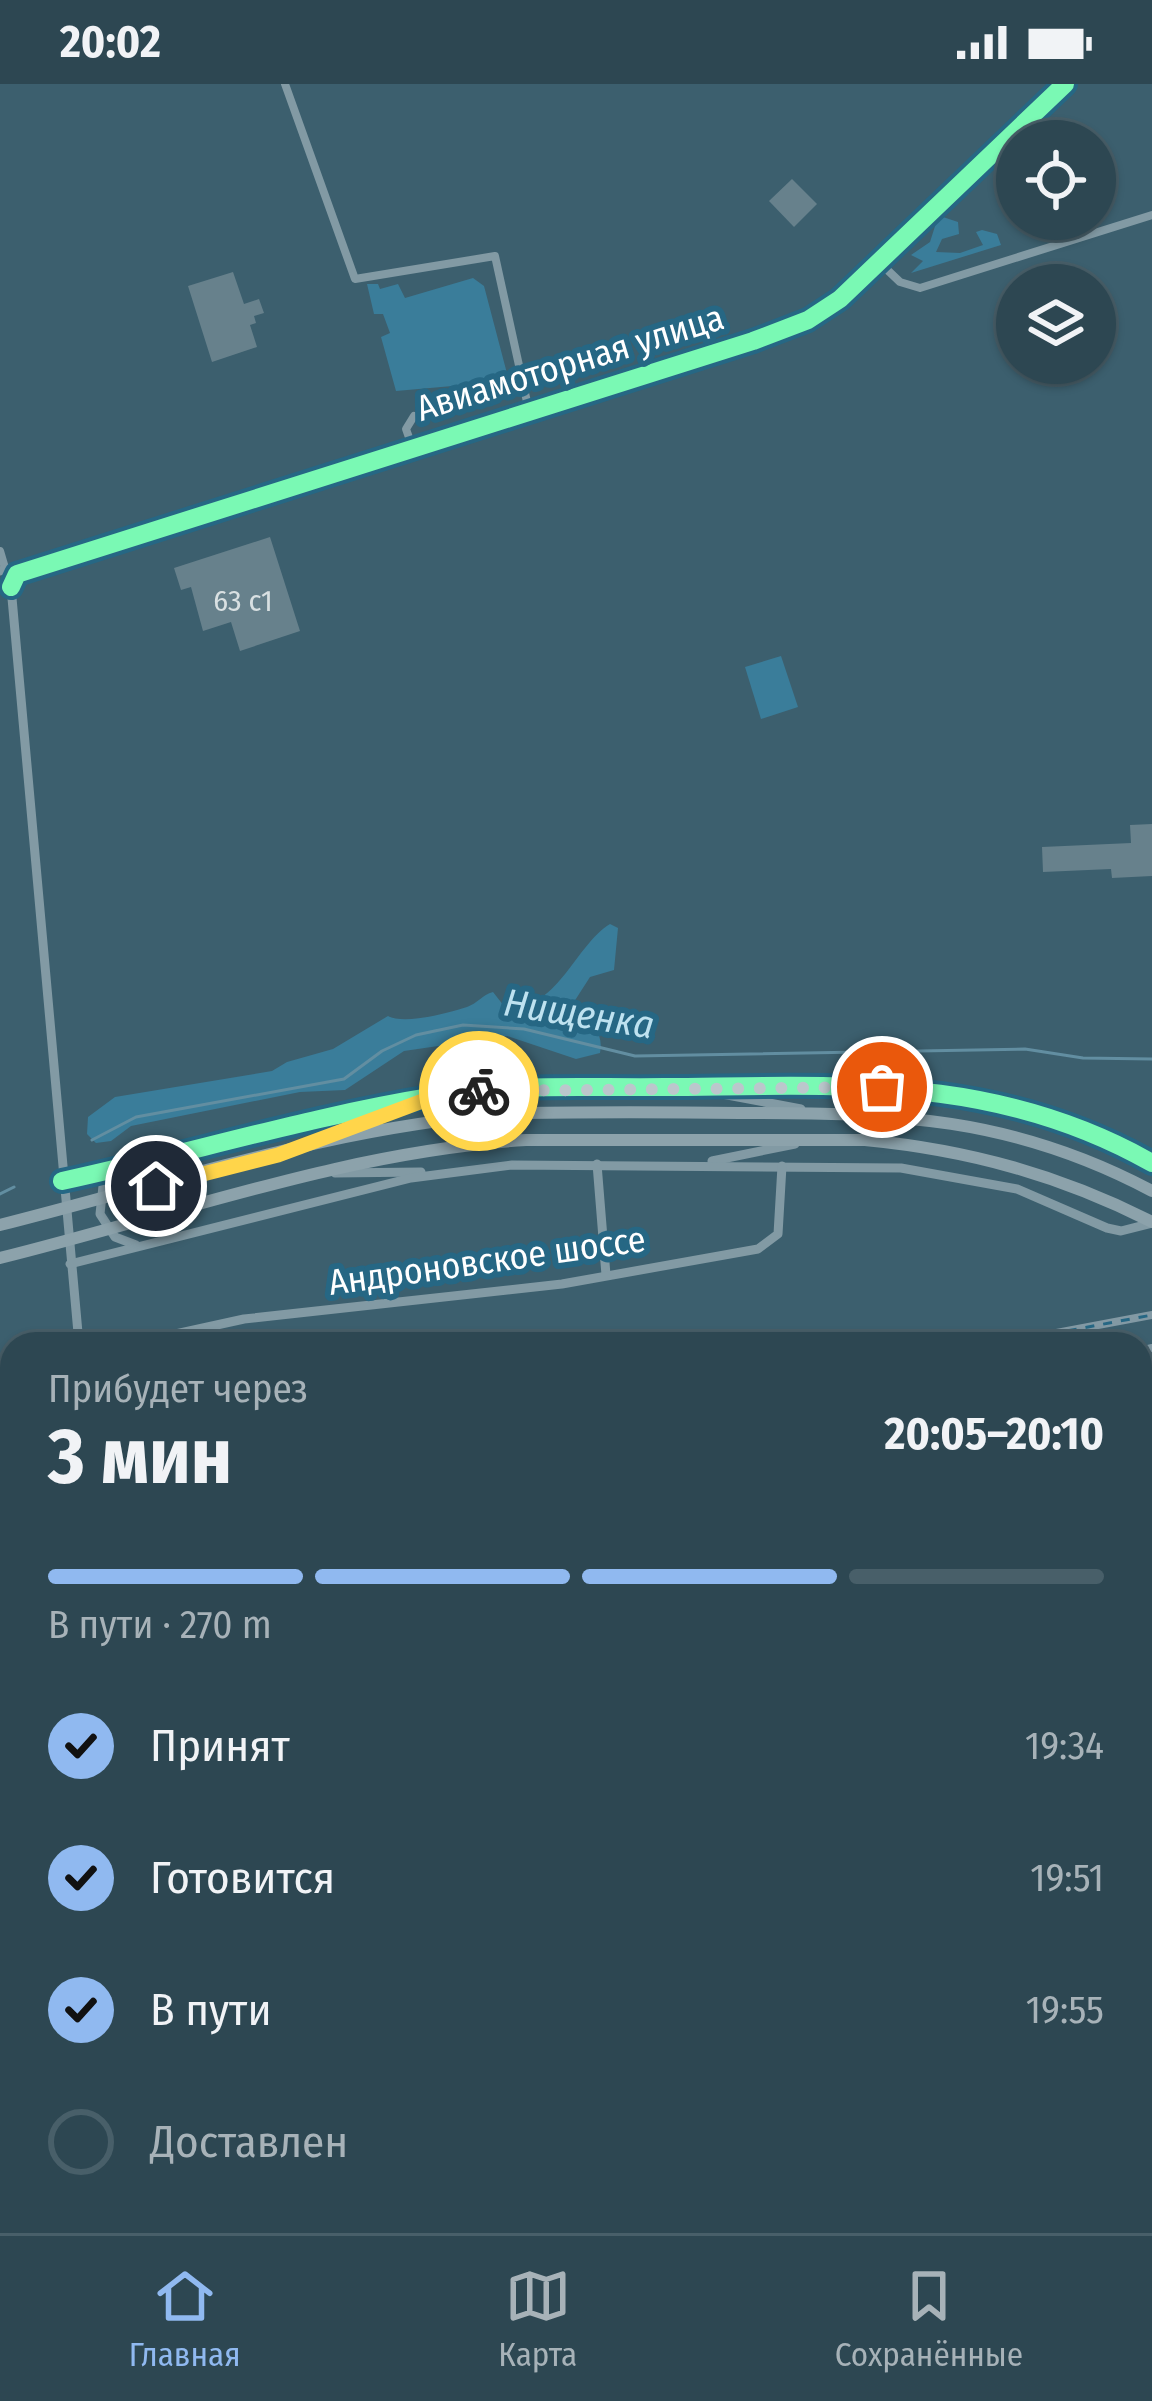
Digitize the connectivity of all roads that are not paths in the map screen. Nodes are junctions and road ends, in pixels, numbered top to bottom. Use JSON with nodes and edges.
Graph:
{"nodes":[{"id":1,"x":285,"y":84,"type":"edge"},
{"id":2,"x":1065,"y":84,"type":"edge"},
{"id":3,"x":1152,"y":215,"type":"edge"},
{"id":4,"x":879,"y":262,"type":"junction"},
{"id":5,"x":530,"y":412,"type":"junction"},
{"id":6,"x":414,"y":416,"type":"dead end"},
{"id":7,"x":412,"y":446,"type":"junction"},
{"id":8,"x":0,"y":551,"type":"edge"},
{"id":9,"x":3,"y":569,"type":"edge"},
{"id":10,"x":17,"y":574,"type":"junction"},
{"id":11,"x":5,"y":585,"type":"edge"},
{"id":12,"x":685,"y":1087,"type":"junction"},
{"id":13,"x":436,"y":1096,"type":"junction"},
{"id":14,"x":824,"y":1113,"type":"junction"},
{"id":15,"x":812,"y":1140,"type":"junction"},
{"id":16,"x":278,"y":1155,"type":"junction"},
{"id":17,"x":1152,"y":1163,"type":"edge"},
{"id":18,"x":597,"y":1164,"type":"junction"},
{"id":19,"x":130,"y":1165,"type":"junction"},
{"id":20,"x":689,"y":1165,"type":"junction"},
{"id":21,"x":782,"y":1166,"type":"junction"},
{"id":22,"x":452,"y":1172,"type":"junction"},
{"id":23,"x":324,"y":1173,"type":"junction"},
{"id":24,"x":62,"y":1181,"type":"junction"},
{"id":25,"x":1152,"y":1191,"type":"edge"},
{"id":26,"x":1152,"y":1223,"type":"edge"},
{"id":27,"x":0,"y":1225,"type":"edge"},
{"id":28,"x":149,"y":1244,"type":"junction"},
{"id":29,"x":0,"y":1258,"type":"edge"},
{"id":30,"x":70,"y":1264,"type":"junction"},
{"id":31,"x":606,"y":1275,"type":"junction"},
{"id":32,"x":78,"y":1332,"type":"edge"},
{"id":33,"x":185,"y":1332,"type":"edge"}],
"edges":[{"from":1,"to":5,"type":"street"},
{"from":2,"to":4,"type":"street","name":"Авиамоторная улица"},
{"from":3,"to":4,"type":"street"},
{"from":4,"to":5,"type":"street","name":"Авиамоторная улица"},
{"from":5,"to":7,"type":"street","name":"Авиамоторная улица"},
{"from":6,"to":7,"type":"street"},
{"from":7,"to":10,"type":"street","name":"Авиамоторная улица"},
{"from":8,"to":9,"type":"street"},
{"from":9,"to":10,"type":"street"},
{"from":10,"to":11,"type":"street"},
{"from":11,"to":24,"type":"street"},
{"from":12,"to":13,"type":"street"},
{"from":12,"to":14,"type":"street"},
{"from":12,"to":17,"type":"street"},
{"from":13,"to":16,"type":"street"},
{"from":13,"to":19,"type":"street"},
{"from":14,"to":16,"type":"main road"},
{"from":14,"to":25,"type":"main road"},
{"from":15,"to":20,"type":"street"},
{"from":15,"to":23,"type":"main road"},
{"from":15,"to":26,"type":"main road"},
{"from":16,"to":27,"type":"main road"},
{"from":18,"to":20,"type":"street"},
{"from":18,"to":22,"type":"street"},
{"from":18,"to":31,"type":"street"},
{"from":19,"to":24,"type":"street"},
{"from":19,"to":28,"type":"street"},
{"from":20,"to":21,"type":"street"},
{"from":21,"to":26,"type":"street"},
{"from":21,"to":31,"type":"street","name":"Андроновское шоссе"},
{"from":22,"to":23,"type":"street"},
{"from":22,"to":28,"type":"street"},
{"from":23,"to":29,"type":"main road"},
{"from":24,"to":30,"type":"street"},
{"from":28,"to":30,"type":"street"},
{"from":30,"to":32,"type":"street"},
{"from":31,"to":33,"type":"street","name":"Андроновское шоссе"}]}
